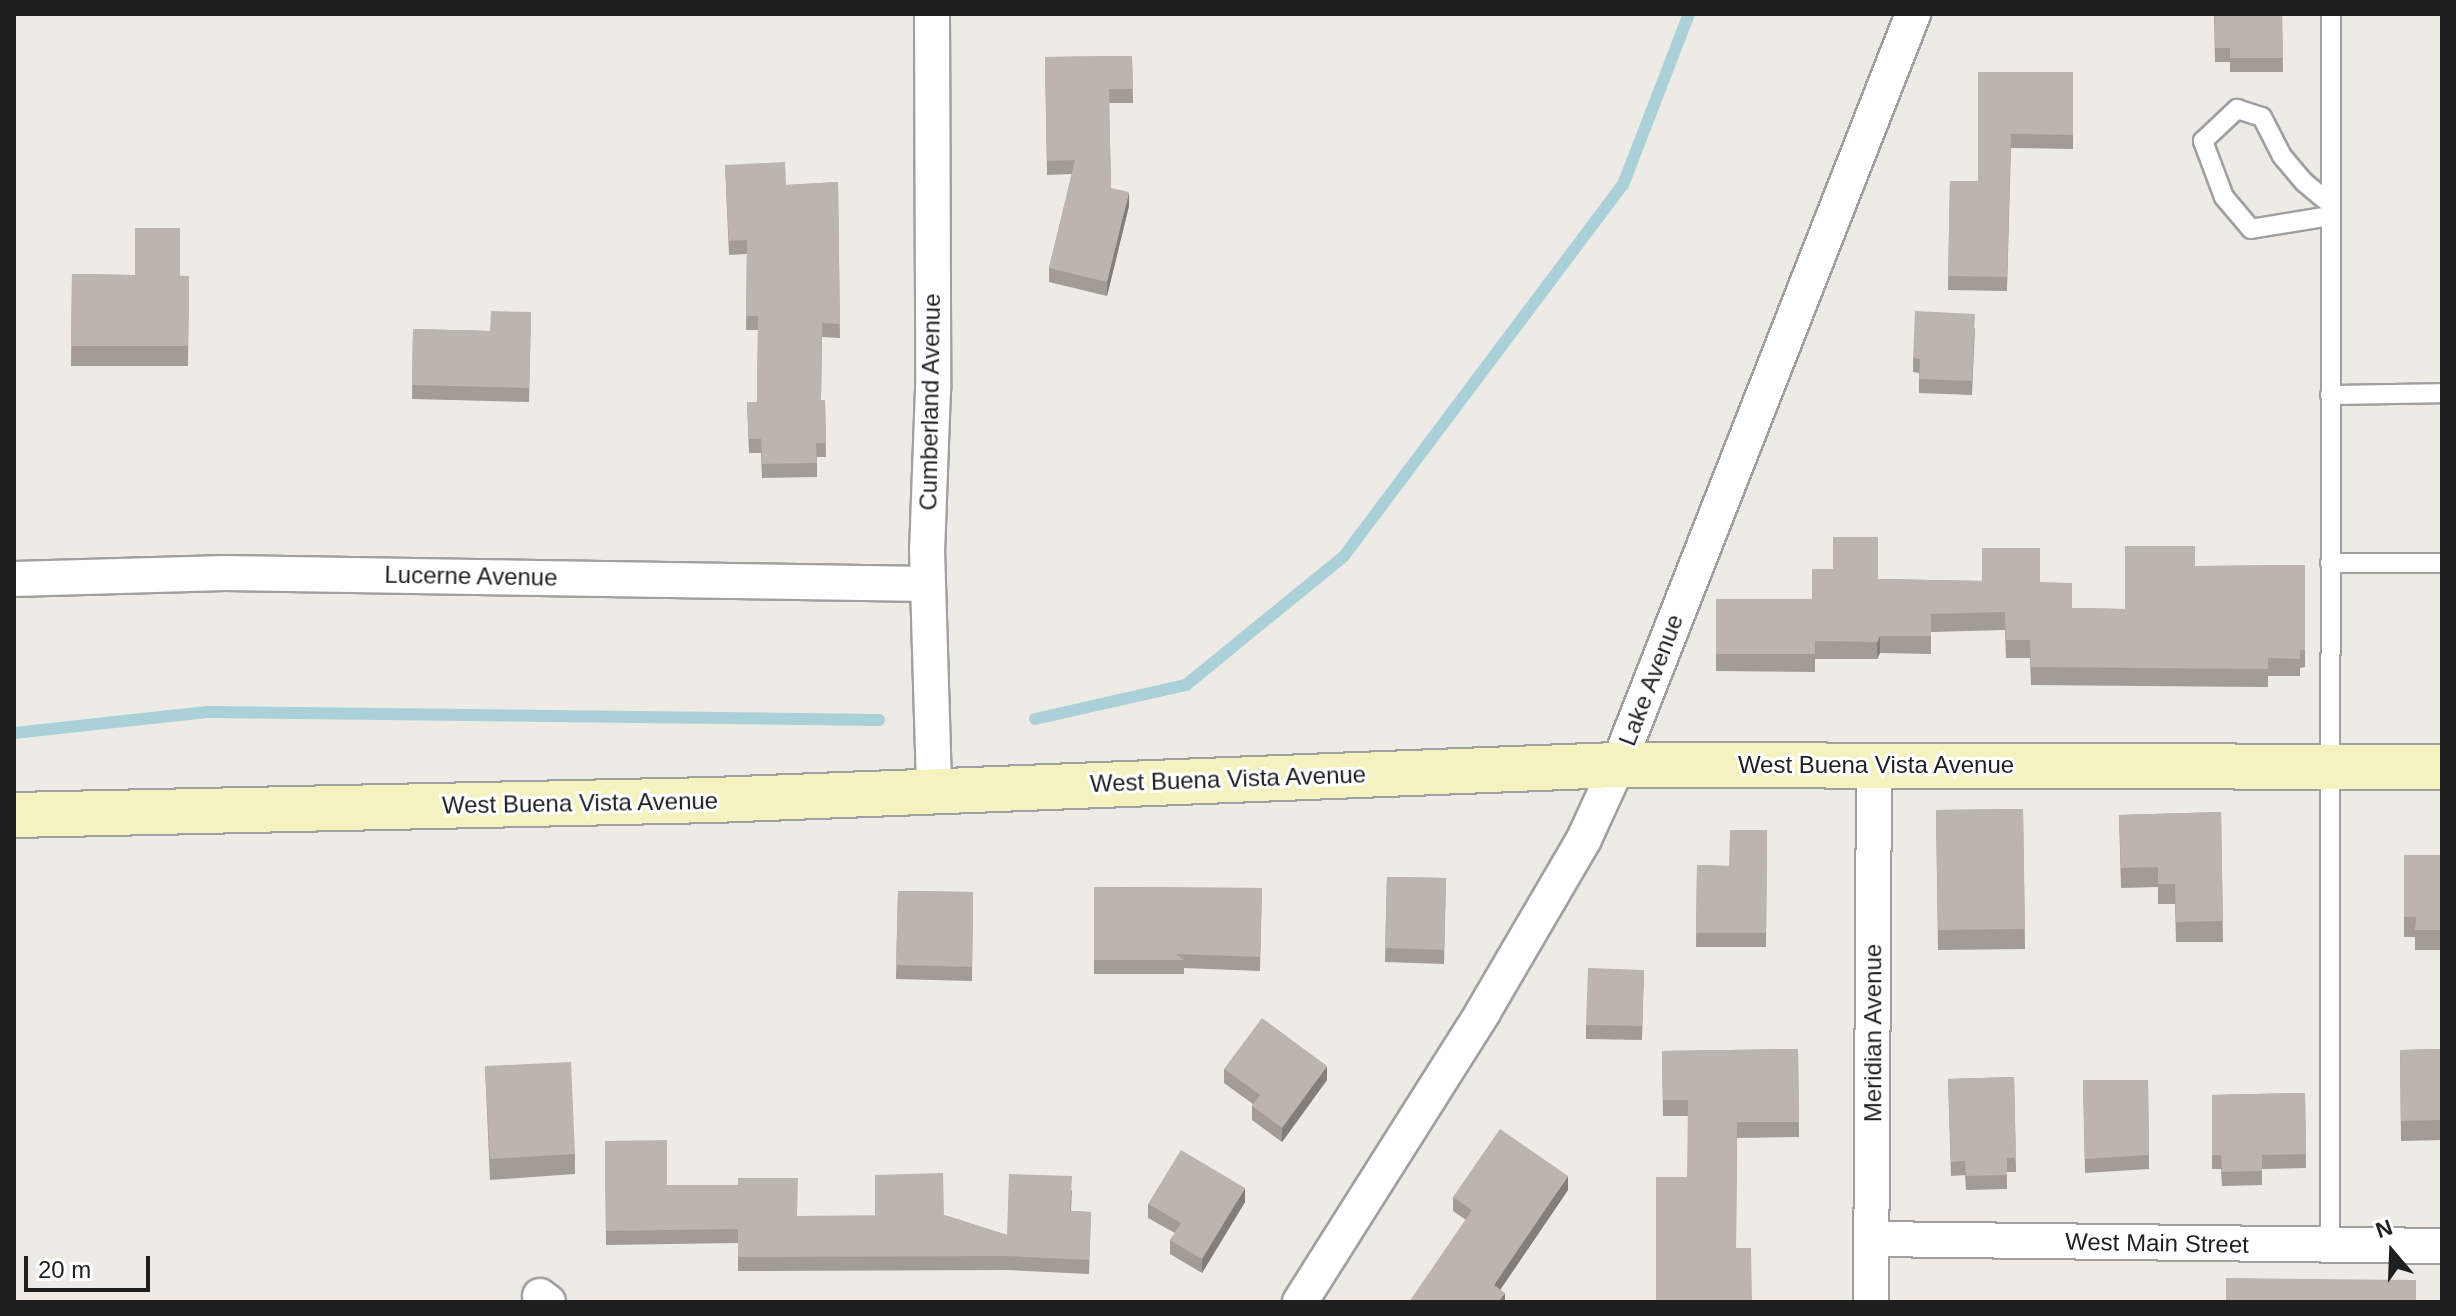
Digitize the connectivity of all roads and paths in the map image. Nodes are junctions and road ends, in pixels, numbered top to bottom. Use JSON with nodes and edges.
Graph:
{"nodes":[{"id":1,"x":932,"y":14,"type":"edge"},
{"id":2,"x":1913,"y":14,"type":"edge"},
{"id":3,"x":2331,"y":14,"type":"edge"},
{"id":4,"x":2330,"y":210,"type":"junction"},
{"id":5,"x":2442,"y":393,"type":"edge"},
{"id":6,"x":2330,"y":395,"type":"junction"},
{"id":7,"x":2330,"y":563,"type":"junction"},
{"id":8,"x":2442,"y":563,"type":"edge"},
{"id":9,"x":14,"y":579,"type":"edge"},
{"id":10,"x":928,"y":584,"type":"junction"},
{"id":11,"x":1874,"y":764,"type":"junction"},
{"id":12,"x":1618,"y":765,"type":"junction"},
{"id":13,"x":2333,"y":767,"type":"junction"},
{"id":14,"x":2442,"y":767,"type":"edge"},
{"id":15,"x":934,"y":789,"type":"junction"},
{"id":16,"x":14,"y":815,"type":"edge"},
{"id":17,"x":1871,"y":1239,"type":"junction"},
{"id":18,"x":2330,"y":1245,"type":"junction"},
{"id":19,"x":2442,"y":1246,"type":"edge"},
{"id":20,"x":1300,"y":1302,"type":"edge"},
{"id":21,"x":1871,"y":1302,"type":"edge"}],
"edges":[{"from":1,"to":10,"type":"street","name":"Cumberland Avenue"},
{"from":2,"to":12,"type":"street","name":"Lake Avenue"},
{"from":3,"to":4,"type":"lane"},
{"from":4,"to":4,"type":"lane"},
{"from":4,"to":6,"type":"lane"},
{"from":5,"to":6,"type":"lane"},
{"from":6,"to":7,"type":"lane"},
{"from":7,"to":8,"type":"lane"},
{"from":7,"to":13,"type":"lane"},
{"from":9,"to":10,"type":"street","name":"Lucerne Avenue"},
{"from":10,"to":15,"type":"street","name":"Cumberland Avenue"},
{"from":11,"to":12,"type":"street","name":"West Buena Vista Avenue"},
{"from":11,"to":13,"type":"street","name":"West Buena Vista Avenue"},
{"from":11,"to":17,"type":"street","name":"Meridian Avenue"},
{"from":12,"to":15,"type":"street","name":"West Buena Vista Avenue"},
{"from":12,"to":20,"type":"street","name":"Lake Avenue"},
{"from":13,"to":14,"type":"street","name":"West Buena Vista Avenue"},
{"from":13,"to":18,"type":"lane"},
{"from":15,"to":16,"type":"street","name":"West Buena Vista Avenue"},
{"from":17,"to":18,"type":"street","name":"West Main Street"},
{"from":17,"to":21,"type":"street","name":"Meridian Avenue"},
{"from":18,"to":19,"type":"street","name":"West Main Street"}]}
